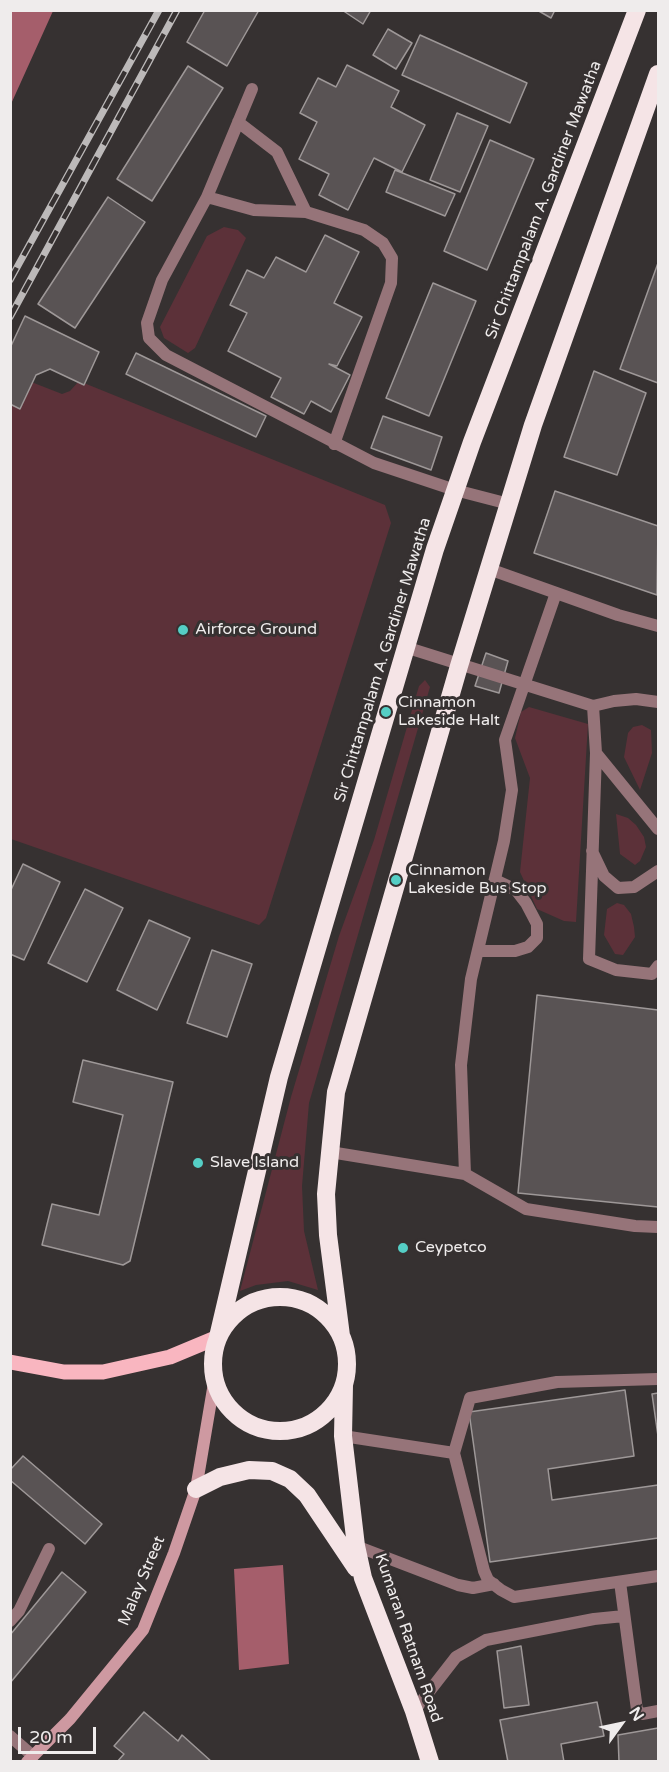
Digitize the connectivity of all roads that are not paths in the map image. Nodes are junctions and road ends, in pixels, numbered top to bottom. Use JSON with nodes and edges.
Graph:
{"nodes":[{"id":1,"x":637,"y":10,"type":"edge"},
{"id":2,"x":658,"y":74,"type":"edge"},
{"id":3,"x":252,"y":89,"type":"dead end"},
{"id":4,"x":238,"y":122,"type":"junction"},
{"id":5,"x":207,"y":197,"type":"junction"},
{"id":6,"x":306,"y":212,"type":"junction"},
{"id":7,"x":334,"y":444,"type":"junction"},
{"id":8,"x":456,"y":490,"type":"junction"},
{"id":9,"x":509,"y":504,"type":"junction"},
{"id":10,"x":489,"y":569,"type":"junction"},
{"id":11,"x":556,"y":593,"type":"junction"},
{"id":12,"x":658,"y":626,"type":"edge"},
{"id":13,"x":405,"y":647,"type":"junction"},
{"id":14,"x":459,"y":666,"type":"junction"},
{"id":15,"x":521,"y":685,"type":"junction"},
{"id":16,"x":658,"y":702,"type":"edge"},
{"id":17,"x":593,"y":706,"type":"junction"},
{"id":18,"x":596,"y":753,"type":"junction"},
{"id":19,"x":658,"y":829,"type":"edge"},
{"id":20,"x":591,"y":850,"type":"junction"},
{"id":21,"x":658,"y":871,"type":"edge"},
{"id":22,"x":495,"y":880,"type":"junction"},
{"id":23,"x":478,"y":951,"type":"junction"},
{"id":24,"x":658,"y":966,"type":"edge"},
{"id":25,"x":330,"y":1152,"type":"junction"},
{"id":26,"x":465,"y":1174,"type":"junction"},
{"id":27,"x":658,"y":1227,"type":"edge"},
{"id":28,"x":340,"y":1336,"type":"junction"},
{"id":29,"x":218,"y":1337,"type":"junction"},
{"id":30,"x":10,"y":1362,"type":"edge"},
{"id":31,"x":214,"y":1377,"type":"junction"},
{"id":32,"x":658,"y":1379,"type":"edge"},
{"id":33,"x":344,"y":1383,"type":"junction"},
{"id":34,"x":343,"y":1436,"type":"junction"},
{"id":35,"x":454,"y":1453,"type":"junction"},
{"id":36,"x":196,"y":1489,"type":"junction"},
{"id":37,"x":356,"y":1546,"type":"junction"},
{"id":38,"x":49,"y":1549,"type":"dead end"},
{"id":39,"x":658,"y":1576,"type":"edge"},
{"id":40,"x":363,"y":1578,"type":"junction"},
{"id":41,"x":620,"y":1582,"type":"junction"},
{"id":42,"x":494,"y":1584,"type":"junction"},
{"id":43,"x":624,"y":1616,"type":"junction"},
{"id":44,"x":10,"y":1621,"type":"edge"},
{"id":45,"x":414,"y":1711,"type":"junction"},
{"id":46,"x":658,"y":1711,"type":"edge"},
{"id":47,"x":10,"y":1736,"type":"edge"},
{"id":48,"x":30,"y":1759,"type":"edge"},
{"id":49,"x":430,"y":1761,"type":"edge"}],
"edges":[{"from":1,"to":8,"type":"highway","name":"Sir Chittampalam A. Gardiner Mawatha"},
{"from":2,"to":9,"type":"highway"},
{"from":3,"to":4,"type":"lane"},
{"from":4,"to":5,"type":"lane"},
{"from":4,"to":6,"type":"lane"},
{"from":5,"to":6,"type":"lane"},
{"from":5,"to":7,"type":"lane"},
{"from":6,"to":7,"type":"lane"},
{"from":7,"to":8,"type":"lane"},
{"from":8,"to":9,"type":"lane"},
{"from":8,"to":13,"type":"highway","name":"Sir Chittampalam A. Gardiner Mawatha"},
{"from":9,"to":10,"type":"highway"},
{"from":10,"to":11,"type":"lane"},
{"from":10,"to":14,"type":"highway"},
{"from":11,"to":12,"type":"lane"},
{"from":11,"to":15,"type":"lane"},
{"from":13,"to":14,"type":"lane"},
{"from":13,"to":29,"type":"highway","name":"Sir Chittampalam A. Gardiner Mawatha"},
{"from":14,"to":15,"type":"lane"},
{"from":14,"to":25,"type":"highway"},
{"from":15,"to":17,"type":"lane"},
{"from":15,"to":22,"type":"lane"},
{"from":16,"to":17,"type":"lane"},
{"from":17,"to":18,"type":"lane"},
{"from":18,"to":19,"type":"lane"},
{"from":18,"to":20,"type":"lane"},
{"from":20,"to":21,"type":"lane"},
{"from":20,"to":24,"type":"lane"},
{"from":22,"to":23,"type":"lane"},
{"from":22,"to":23,"type":"lane"},
{"from":23,"to":26,"type":"lane"},
{"from":25,"to":26,"type":"lane"},
{"from":25,"to":28,"type":"highway"},
{"from":26,"to":27,"type":"lane"},
{"from":28,"to":29,"type":"highway"},
{"from":28,"to":33,"type":"highway"},
{"from":29,"to":30,"type":"main road"},
{"from":29,"to":31,"type":"highway"},
{"from":31,"to":33,"type":"highway"},
{"from":31,"to":36,"type":"street","name":"Malay Street"},
{"from":32,"to":35,"type":"lane"},
{"from":33,"to":34,"type":"highway","name":"Kumaran Ratnam Road"},
{"from":34,"to":35,"type":"lane"},
{"from":34,"to":37,"type":"highway","name":"Kumaran Ratnam Road"},
{"from":35,"to":42,"type":"lane"},
{"from":36,"to":40,"type":"highway"},
{"from":36,"to":48,"type":"street","name":"Malay Street"},
{"from":37,"to":40,"type":"highway","name":"Kumaran Ratnam Road"},
{"from":37,"to":42,"type":"lane"},
{"from":38,"to":44,"type":"lane"},
{"from":39,"to":41,"type":"lane"},
{"from":40,"to":45,"type":"highway","name":"Kumaran Ratnam Road"},
{"from":41,"to":42,"type":"lane"},
{"from":41,"to":43,"type":"lane"},
{"from":43,"to":45,"type":"lane"},
{"from":43,"to":46,"type":"lane"},
{"from":45,"to":49,"type":"highway","name":"Kumaran Ratnam Road"},
{"from":47,"to":48,"type":"lane"}]}
